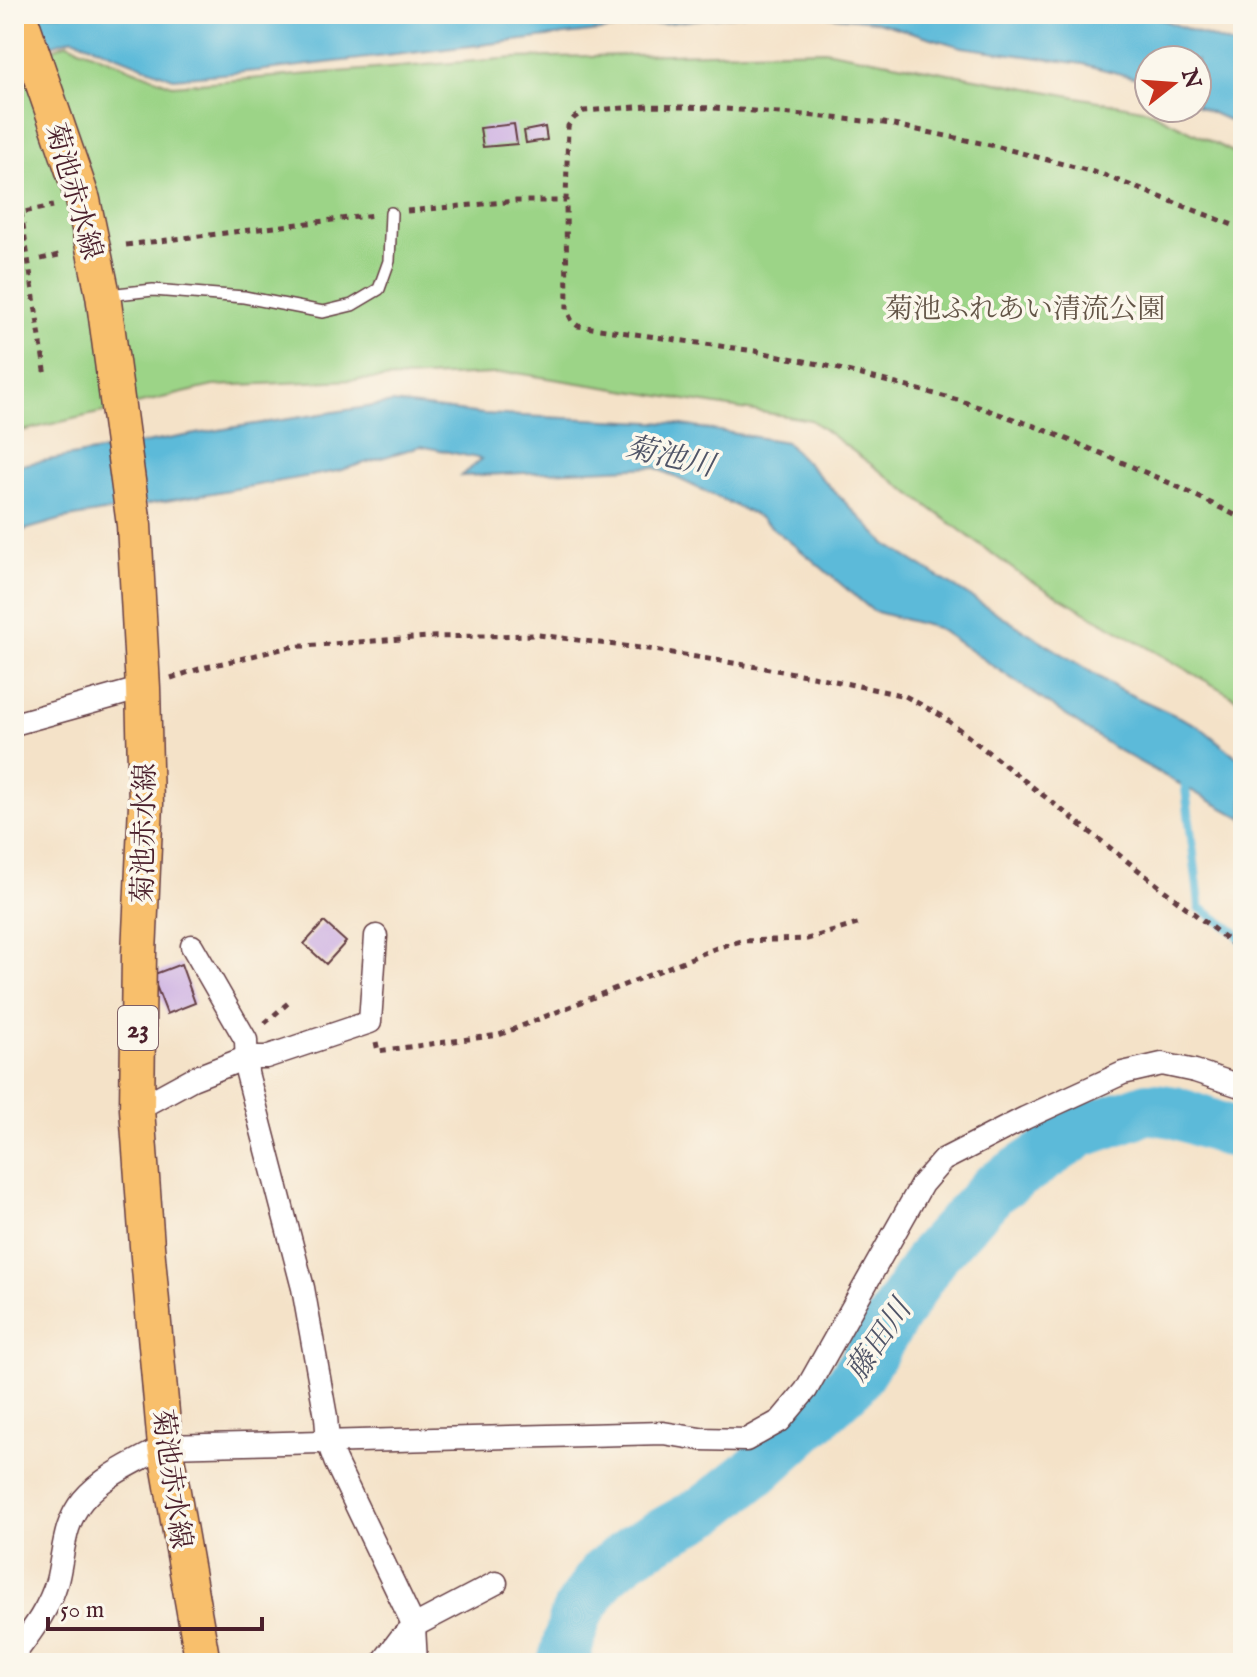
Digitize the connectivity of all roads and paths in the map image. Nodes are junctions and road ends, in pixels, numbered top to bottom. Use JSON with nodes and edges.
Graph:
{"nodes":[{"id":1,"x":19,"y":14,"type":"edge"},
{"id":2,"x":566,"y":201,"type":"junction"},
{"id":3,"x":61,"y":204,"type":"dead end"},
{"id":4,"x":412,"y":210,"type":"dead end"},
{"id":5,"x":18,"y":213,"type":"edge"},
{"id":6,"x":391,"y":213,"type":"dead end"},
{"id":7,"x":368,"y":215,"type":"dead end"},
{"id":8,"x":1243,"y":229,"type":"edge"},
{"id":9,"x":126,"y":245,"type":"dead end"},
{"id":10,"x":64,"y":254,"type":"dead end"},
{"id":11,"x":41,"y":259,"type":"dead end"},
{"id":12,"x":103,"y":295,"type":"junction"},
{"id":13,"x":46,"y":377,"type":"dead end"},
{"id":14,"x":1243,"y":519,"type":"edge"},
{"id":15,"x":143,"y":688,"type":"junction"},
{"id":16,"x":14,"y":724,"type":"edge"},
{"id":17,"x":861,"y":923,"type":"dead end"},
{"id":18,"x":376,"y":936,"type":"dead end"},
{"id":19,"x":192,"y":946,"type":"dead end"},
{"id":20,"x":1243,"y":952,"type":"edge"},
{"id":21,"x":370,"y":1022,"type":"junction"},
{"id":22,"x":248,"y":1057,"type":"junction"},
{"id":23,"x":1243,"y":1087,"type":"edge"},
{"id":24,"x":137,"y":1109,"type":"junction"},
{"id":25,"x":328,"y":1442,"type":"junction"},
{"id":26,"x":165,"y":1446,"type":"junction"},
{"id":27,"x":496,"y":1583,"type":"dead end"},
{"id":28,"x":414,"y":1626,"type":"junction"},
{"id":29,"x":14,"y":1655,"type":"edge"},
{"id":30,"x":203,"y":1663,"type":"edge"},
{"id":31,"x":382,"y":1663,"type":"edge"},
{"id":32,"x":416,"y":1663,"type":"edge"}],
"edges":[{"from":1,"to":12,"type":"main road","name":"菊池赤水線","number":"23"},
{"from":2,"to":4,"type":"path"},
{"from":2,"to":8,"type":"path"},
{"from":2,"to":14,"type":"path"},
{"from":3,"to":5,"type":"path"},
{"from":5,"to":13,"type":"path","bridge":true},
{"from":6,"to":12,"type":"lane"},
{"from":7,"to":9,"type":"path"},
{"from":10,"to":11,"type":"path"},
{"from":12,"to":15,"type":"main road","name":"菊池赤水線","number":"23"},
{"from":15,"to":16,"type":"street"},
{"from":15,"to":20,"type":"path"},
{"from":15,"to":24,"type":"main road","name":"菊池赤水線","number":"23"},
{"from":17,"to":21,"type":"path"},
{"from":18,"to":21,"type":"street"},
{"from":19,"to":22,"type":"street"},
{"from":21,"to":22,"type":"street"},
{"from":22,"to":24,"type":"street"},
{"from":22,"to":25,"type":"street"},
{"from":23,"to":25,"type":"street"},
{"from":24,"to":26,"type":"main road","name":"菊池赤水線","number":"23"},
{"from":25,"to":26,"type":"street"},
{"from":25,"to":28,"type":"street"},
{"from":26,"to":29,"type":"street"},
{"from":26,"to":30,"type":"main road","name":"菊池赤水線","number":"23"},
{"from":27,"to":28,"type":"street"},
{"from":28,"to":31,"type":"street"},
{"from":28,"to":32,"type":"street"}]}
